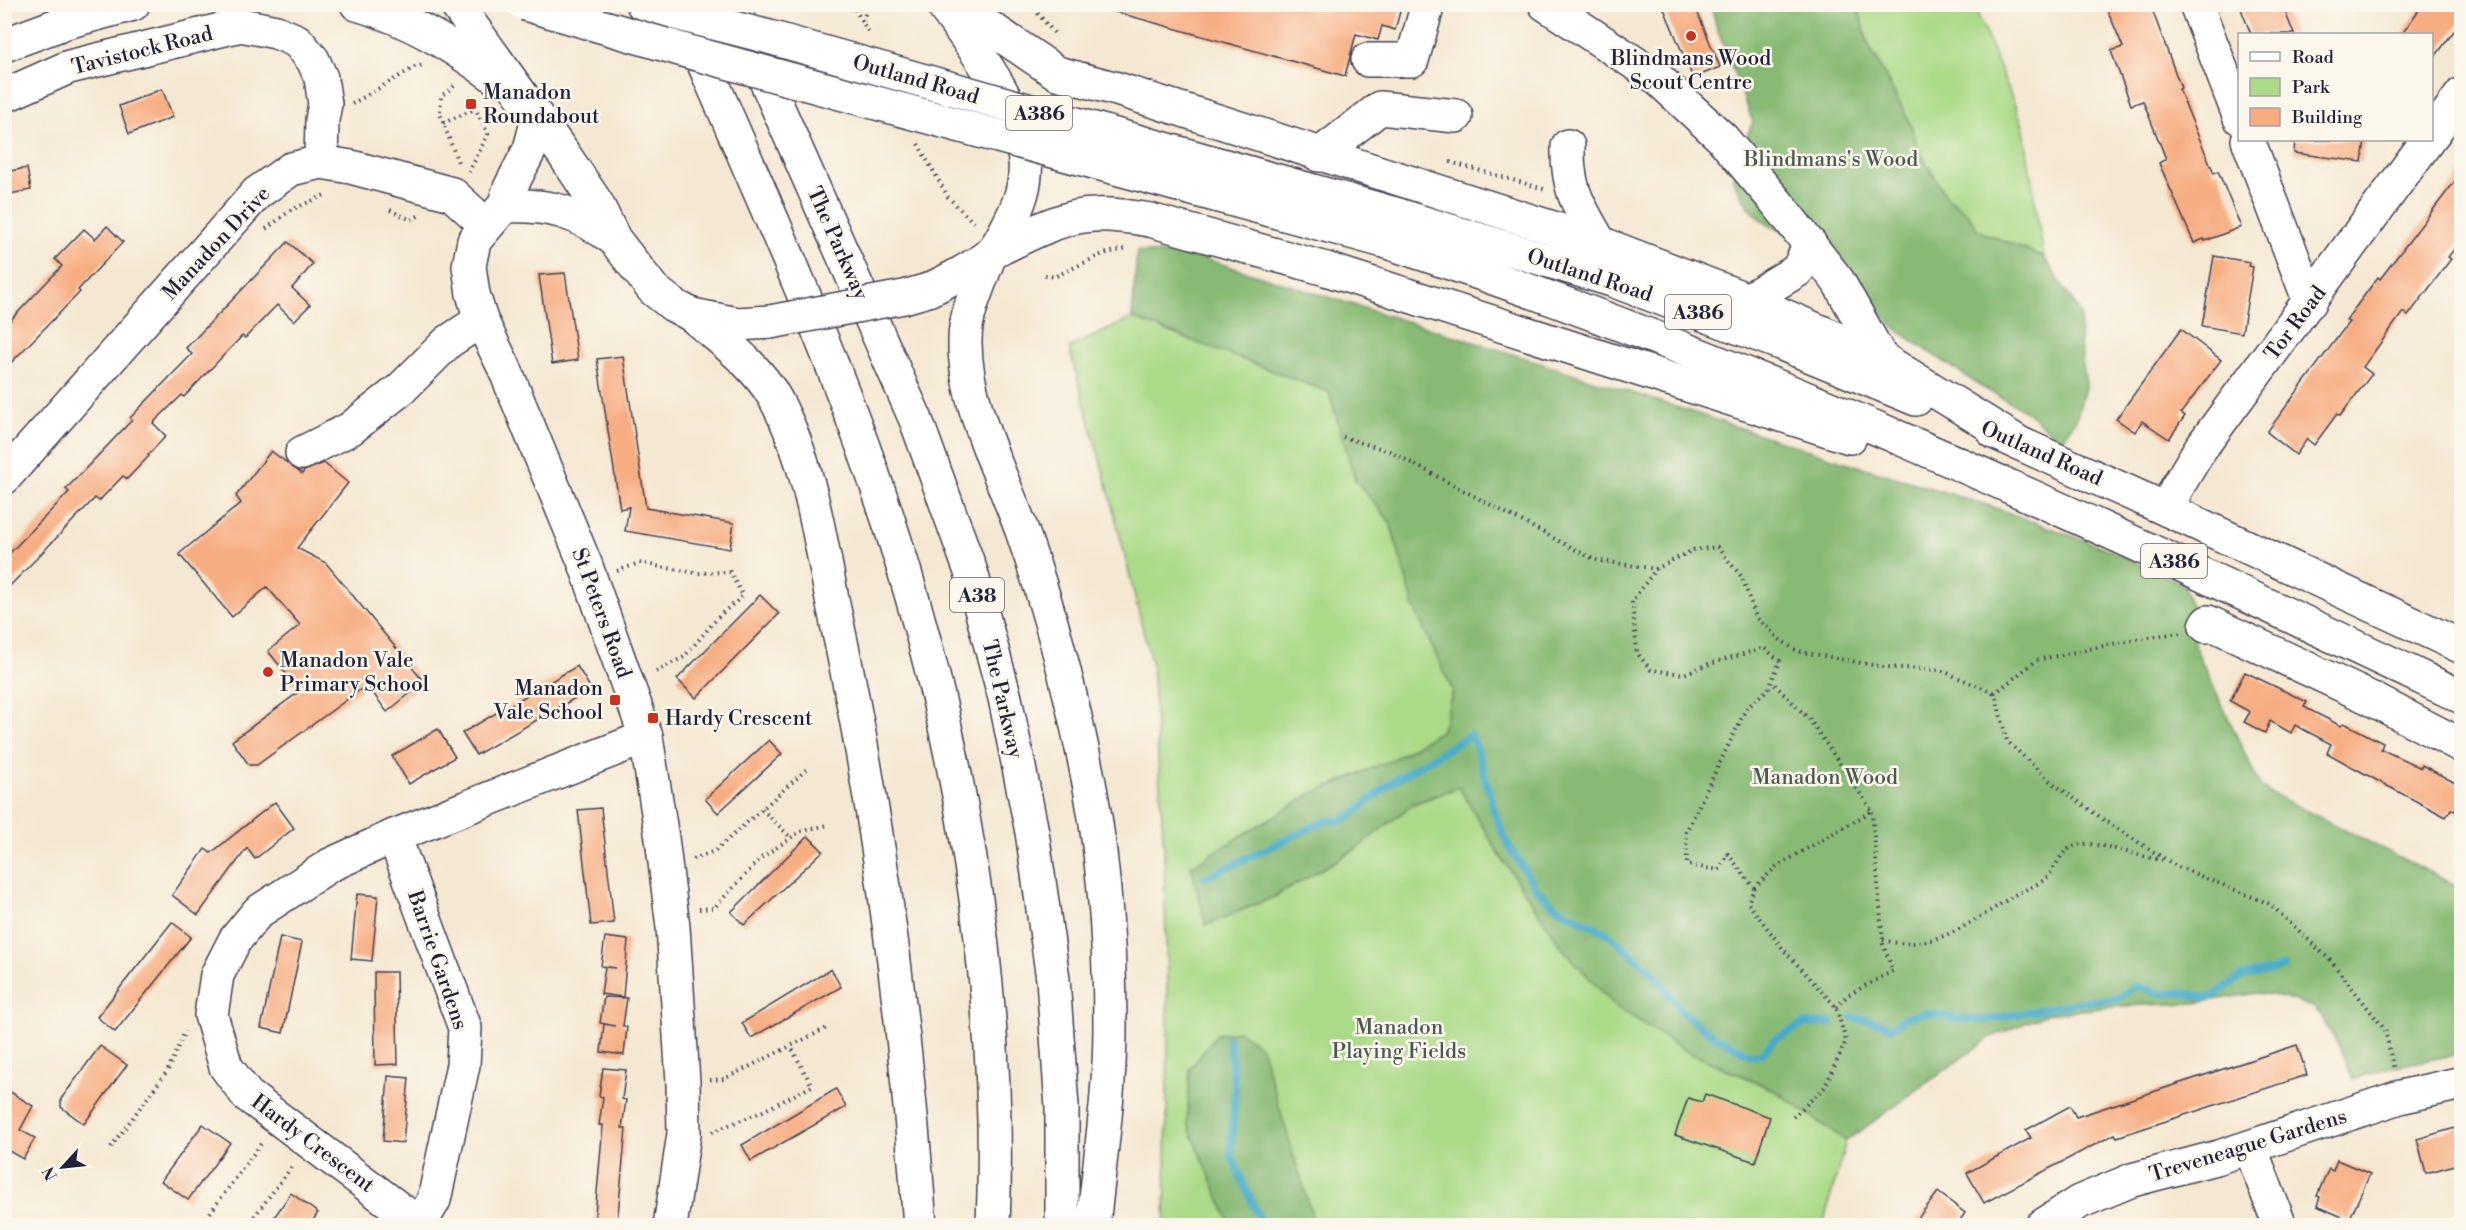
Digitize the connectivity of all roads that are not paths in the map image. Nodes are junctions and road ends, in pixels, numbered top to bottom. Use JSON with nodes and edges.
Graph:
{"nodes":[{"id":1,"x":133,"y":4,"type":"edge"},
{"id":2,"x":357,"y":4,"type":"edge"},
{"id":3,"x":456,"y":4,"type":"edge"},
{"id":4,"x":525,"y":4,"type":"edge"},
{"id":5,"x":643,"y":4,"type":"edge"},
{"id":6,"x":732,"y":4,"type":"edge"},
{"id":7,"x":942,"y":4,"type":"edge"},
{"id":8,"x":956,"y":4,"type":"edge"},
{"id":9,"x":1428,"y":4,"type":"edge"},
{"id":10,"x":1545,"y":4,"type":"edge"},
{"id":11,"x":2196,"y":4,"type":"edge"},
{"id":12,"x":679,"y":10,"type":"edge"},
{"id":13,"x":4,"y":45,"type":"edge"},
{"id":14,"x":1368,"y":60,"type":"dead end"},
{"id":15,"x":2462,"y":94,"type":"edge"},
{"id":16,"x":4,"y":96,"type":"edge"},
{"id":17,"x":531,"y":109,"type":"junction"},
{"id":18,"x":2238,"y":113,"type":"edge"},
{"id":19,"x":1456,"y":116,"type":"dead end"},
{"id":20,"x":2433,"y":134,"type":"edge"},
{"id":21,"x":2248,"y":141,"type":"edge"},
{"id":22,"x":2427,"y":141,"type":"edge"},
{"id":23,"x":1568,"y":147,"type":"dead end"},
{"id":24,"x":1319,"y":155,"type":"junction"},
{"id":25,"x":326,"y":177,"type":"junction"},
{"id":26,"x":495,"y":215,"type":"junction"},
{"id":27,"x":1391,"y":228,"type":"junction"},
{"id":28,"x":614,"y":239,"type":"junction"},
{"id":29,"x":1600,"y":243,"type":"junction"},
{"id":30,"x":987,"y":244,"type":"junction"},
{"id":31,"x":1810,"y":244,"type":"junction"},
{"id":32,"x":1748,"y":300,"type":"junction"},
{"id":33,"x":2310,"y":302,"type":"junction"},
{"id":34,"x":692,"y":315,"type":"junction"},
{"id":35,"x":481,"y":320,"type":"junction"},
{"id":36,"x":1881,"y":358,"type":"junction"},
{"id":37,"x":2016,"y":441,"type":"junction"},
{"id":38,"x":302,"y":453,"type":"dead end"},
{"id":39,"x":4,"y":478,"type":"edge"},
{"id":40,"x":2016,"y":489,"type":"junction"},
{"id":41,"x":2168,"y":510,"type":"junction"},
{"id":42,"x":2206,"y":626,"type":"road end"},
{"id":43,"x":2462,"y":648,"type":"edge"},
{"id":44,"x":2462,"y":697,"type":"edge"},
{"id":45,"x":646,"y":737,"type":"junction"},
{"id":46,"x":2462,"y":746,"type":"edge"},
{"id":47,"x":394,"y":836,"type":"junction"},
{"id":48,"x":2462,"y":1083,"type":"edge"},
{"id":49,"x":2250,"y":1147,"type":"junction"},
{"id":50,"x":421,"y":1225,"type":"edge"},
{"id":51,"x":670,"y":1226,"type":"edge"},
{"id":52,"x":920,"y":1226,"type":"edge"},
{"id":53,"x":993,"y":1226,"type":"edge"},
{"id":54,"x":1062,"y":1226,"type":"edge"},
{"id":55,"x":1093,"y":1226,"type":"edge"},
{"id":56,"x":2042,"y":1226,"type":"edge"},
{"id":57,"x":2280,"y":1226,"type":"edge"}],
"edges":[{"from":1,"to":13,"type":"main road"},
{"from":2,"to":17,"type":"main road"},
{"from":3,"to":17,"type":"main road"},
{"from":4,"to":27,"type":"main road","name":"Outland Road","number":"A386","bridge":true},
{"from":5,"to":12,"type":"main road","number":"A386"},
{"from":6,"to":54,"type":"main road","name":"The Parkway","number":"A38"},
{"from":7,"to":30,"type":"main road"},
{"from":8,"to":24,"type":"main road"},
{"from":9,"to":14,"type":"main road"},
{"from":10,"to":31,"type":"main road"},
{"from":11,"to":18,"type":"main road"},
{"from":12,"to":27,"type":"main road","name":"Outland Road","number":"A386","bridge":true},
{"from":12,"to":53,"type":"main road"},
{"from":15,"to":20,"type":"main road"},
{"from":16,"to":25,"type":"main road","name":"Tavistock Road"},
{"from":17,"to":26,"type":"main road","name":"St Peters Road"},
{"from":17,"to":28,"type":"main road"},
{"from":19,"to":24,"type":"main road"},
{"from":21,"to":33,"type":"main road"},
{"from":22,"to":33,"type":"main road","name":"Tor Road"},
{"from":23,"to":29,"type":"main road"},
{"from":24,"to":29,"type":"main road"},
{"from":25,"to":26,"type":"main road","name":"Manadon Drive"},
{"from":25,"to":39,"type":"main road","name":"Manadon Drive"},
{"from":26,"to":28,"type":"main road"},
{"from":26,"to":35,"type":"main road","name":"St Peters Road"},
{"from":27,"to":37,"type":"main road","name":"Outland Road","number":"A386"},
{"from":27,"to":40,"type":"main road","name":"Outland Road","number":"A386"},
{"from":28,"to":34,"type":"main road"},
{"from":29,"to":32,"type":"main road"},
{"from":30,"to":34,"type":"main road","bridge":true},
{"from":30,"to":40,"type":"main road"},
{"from":30,"to":55,"type":"main road","number":"A38"},
{"from":31,"to":32,"type":"main road"},
{"from":31,"to":36,"type":"main road"},
{"from":32,"to":36,"type":"main road"},
{"from":33,"to":41,"type":"main road","name":"Tor Road"},
{"from":34,"to":52,"type":"main road"},
{"from":35,"to":38,"type":"main road"},
{"from":35,"to":45,"type":"main road","name":"St Peters Road"},
{"from":36,"to":37,"type":"main road"},
{"from":37,"to":41,"type":"main road","name":"Outland Road","number":"A386"},
{"from":40,"to":44,"type":"main road","name":"Outland Road","number":"A386"},
{"from":41,"to":43,"type":"main road","name":"Outland Road","number":"A386"},
{"from":42,"to":46,"type":"main road"},
{"from":45,"to":47,"type":"main road","name":"Hardy Crescent"},
{"from":45,"to":51,"type":"main road","name":"St Peters Road"},
{"from":47,"to":50,"type":"main road","name":"Barrie Gardens"},
{"from":47,"to":50,"type":"main road","name":"Hardy Crescent"},
{"from":48,"to":49,"type":"main road","name":"Treveneague Gardens"},
{"from":49,"to":56,"type":"main road","name":"Treveneague Gardens"},
{"from":49,"to":57,"type":"main road"}]}
